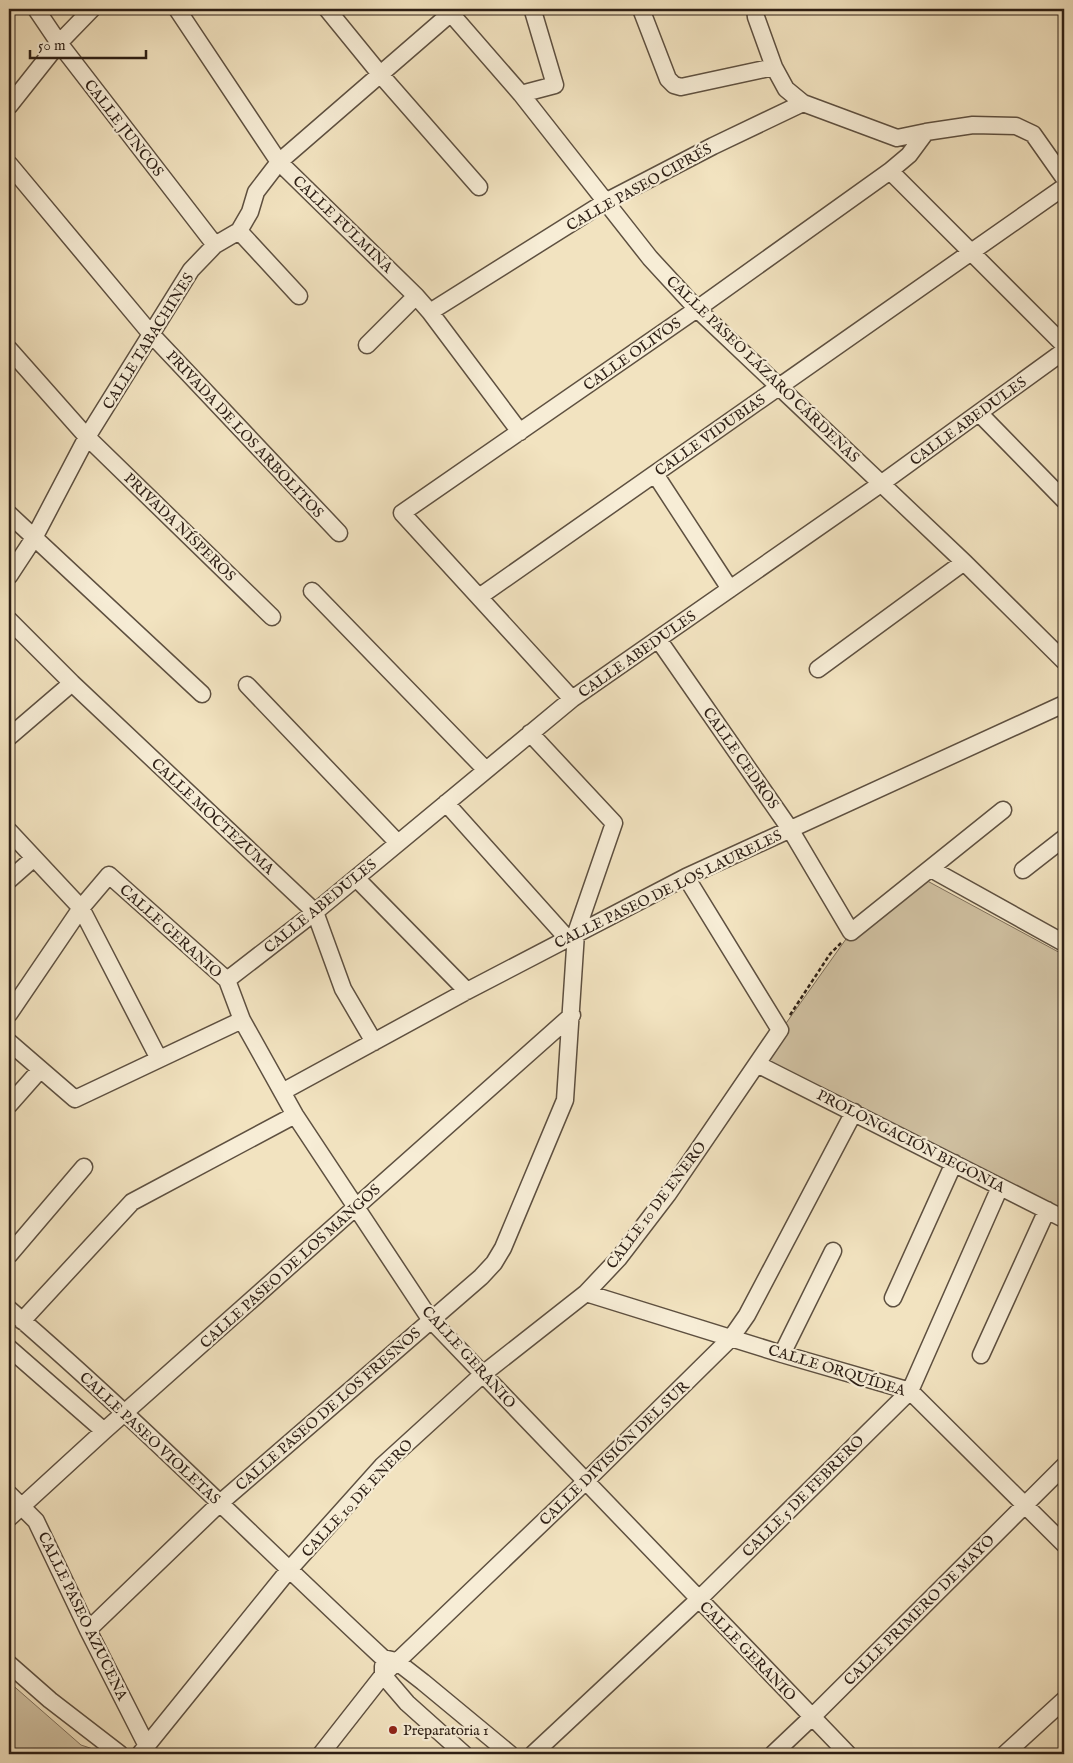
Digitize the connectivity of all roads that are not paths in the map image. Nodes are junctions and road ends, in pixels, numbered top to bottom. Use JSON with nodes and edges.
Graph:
{"nodes":[{"id":1,"x":36,"y":9,"type":"edge"},
{"id":2,"x":92,"y":9,"type":"edge"},
{"id":3,"x":177,"y":9,"type":"edge"},
{"id":4,"x":327,"y":9,"type":"edge"},
{"id":5,"x":641,"y":9,"type":"edge"},
{"id":6,"x":755,"y":9,"type":"edge"},
{"id":7,"x":449,"y":11,"type":"edge"},
{"id":8,"x":533,"y":11,"type":"dead end"},
{"id":9,"x":59,"y":43,"type":"junction"},
{"id":10,"x":774,"y":67,"type":"junction"},
{"id":11,"x":380,"y":74,"type":"junction"},
{"id":12,"x":521,"y":94,"type":"junction"},
{"id":13,"x":803,"y":103,"type":"junction"},
{"id":14,"x":9,"y":106,"type":"edge"},
{"id":15,"x":926,"y":132,"type":"junction"},
{"id":16,"x":279,"y":162,"type":"junction"},
{"id":17,"x":9,"y":164,"type":"edge"},
{"id":18,"x":890,"y":171,"type":"junction"},
{"id":19,"x":1064,"y":178,"type":"edge"},
{"id":20,"x":479,"y":187,"type":"dead end"},
{"id":21,"x":1064,"y":187,"type":"edge"},
{"id":22,"x":605,"y":202,"type":"junction"},
{"id":23,"x":239,"y":230,"type":"junction"},
{"id":24,"x":215,"y":245,"type":"junction"},
{"id":25,"x":972,"y":252,"type":"junction"},
{"id":26,"x":299,"y":296,"type":"dead end"},
{"id":27,"x":416,"y":296,"type":"junction"},
{"id":28,"x":697,"y":310,"type":"junction"},
{"id":29,"x":430,"y":312,"type":"junction"},
{"id":30,"x":151,"y":334,"type":"junction"},
{"id":31,"x":367,"y":345,"type":"dead end"},
{"id":32,"x":1064,"y":345,"type":"edge"},
{"id":33,"x":9,"y":349,"type":"edge"},
{"id":34,"x":1064,"y":351,"type":"edge"},
{"id":35,"x":778,"y":388,"type":"junction"},
{"id":36,"x":980,"y":412,"type":"junction"},
{"id":37,"x":520,"y":432,"type":"junction"},
{"id":38,"x":88,"y":437,"type":"junction"},
{"id":39,"x":655,"y":474,"type":"junction"},
{"id":40,"x":882,"y":483,"type":"junction"},
{"id":41,"x":1064,"y":500,"type":"edge"},
{"id":42,"x":9,"y":514,"type":"edge"},
{"id":43,"x":339,"y":533,"type":"dead end"},
{"id":44,"x":34,"y":538,"type":"junction"},
{"id":45,"x":964,"y":562,"type":"junction"},
{"id":46,"x":9,"y":576,"type":"edge"},
{"id":47,"x":730,"y":588,"type":"junction"},
{"id":48,"x":312,"y":592,"type":"dead end"},
{"id":49,"x":479,"y":597,"type":"junction"},
{"id":50,"x":272,"y":617,"type":"dead end"},
{"id":51,"x":9,"y":620,"type":"edge"},
{"id":52,"x":658,"y":639,"type":"junction"},
{"id":53,"x":1064,"y":661,"type":"edge"},
{"id":54,"x":818,"y":669,"type":"dead end"},
{"id":55,"x":72,"y":683,"type":"junction"},
{"id":56,"x":247,"y":685,"type":"dead end"},
{"id":57,"x":202,"y":694,"type":"dead end"},
{"id":58,"x":572,"y":699,"type":"junction"},
{"id":59,"x":1064,"y":704,"type":"edge"},
{"id":60,"x":530,"y":733,"type":"junction"},
{"id":61,"x":9,"y":737,"type":"edge"},
{"id":62,"x":486,"y":770,"type":"junction"},
{"id":63,"x":446,"y":803,"type":"junction"},
{"id":64,"x":1003,"y":810,"type":"dead end"},
{"id":65,"x":790,"y":828,"type":"junction"},
{"id":66,"x":9,"y":831,"type":"edge"},
{"id":67,"x":1064,"y":838,"type":"edge"},
{"id":68,"x":398,"y":843,"type":"junction"},
{"id":69,"x":34,"y":858,"type":"junction"},
{"id":70,"x":930,"y":868,"type":"junction"},
{"id":71,"x":1023,"y":870,"type":"dead end"},
{"id":72,"x":686,"y":877,"type":"junction"},
{"id":73,"x":356,"y":878,"type":"junction"},
{"id":74,"x":9,"y":880,"type":"edge"},
{"id":75,"x":81,"y":908,"type":"junction"},
{"id":76,"x":316,"y":912,"type":"junction"},
{"id":77,"x":572,"y":936,"type":"junction"},
{"id":78,"x":1064,"y":943,"type":"edge"},
{"id":79,"x":227,"y":980,"type":"junction"},
{"id":80,"x":467,"y":991,"type":"junction"},
{"id":81,"x":9,"y":1014,"type":"edge"},
{"id":82,"x":572,"y":1015,"type":"junction"},
{"id":83,"x":242,"y":1020,"type":"junction"},
{"id":84,"x":9,"y":1042,"type":"edge"},
{"id":85,"x":374,"y":1042,"type":"junction"},
{"id":86,"x":159,"y":1059,"type":"junction"},
{"id":87,"x":757,"y":1064,"type":"junction"},
{"id":88,"x":40,"y":1070,"type":"junction"},
{"id":89,"x":282,"y":1092,"type":"junction"},
{"id":90,"x":9,"y":1105,"type":"edge"},
{"id":91,"x":854,"y":1112,"type":"junction"},
{"id":92,"x":296,"y":1115,"type":"junction"},
{"id":93,"x":954,"y":1163,"type":"junction"},
{"id":94,"x":84,"y":1167,"type":"dead end"},
{"id":95,"x":1000,"y":1187,"type":"junction"},
{"id":96,"x":356,"y":1206,"type":"junction"},
{"id":97,"x":1047,"y":1210,"type":"junction"},
{"id":98,"x":1064,"y":1219,"type":"edge"},
{"id":99,"x":833,"y":1251,"type":"dead end"},
{"id":100,"x":9,"y":1255,"type":"edge"},
{"id":101,"x":586,"y":1293,"type":"junction"},
{"id":102,"x":893,"y":1298,"type":"dead end"},
{"id":103,"x":9,"y":1309,"type":"edge"},
{"id":104,"x":430,"y":1319,"type":"junction"},
{"id":105,"x":22,"y":1321,"type":"junction"},
{"id":106,"x":731,"y":1338,"type":"junction"},
{"id":107,"x":9,"y":1348,"type":"edge"},
{"id":108,"x":782,"y":1354,"type":"junction"},
{"id":109,"x":981,"y":1355,"type":"dead end"},
{"id":110,"x":483,"y":1374,"type":"junction"},
{"id":111,"x":910,"y":1391,"type":"junction"},
{"id":112,"x":125,"y":1413,"type":"junction"},
{"id":113,"x":104,"y":1430,"type":"junction"},
{"id":114,"x":1064,"y":1466,"type":"edge"},
{"id":115,"x":586,"y":1481,"type":"junction"},
{"id":116,"x":9,"y":1494,"type":"edge"},
{"id":117,"x":220,"y":1503,"type":"junction"},
{"id":118,"x":1025,"y":1505,"type":"junction"},
{"id":119,"x":23,"y":1507,"type":"junction"},
{"id":120,"x":9,"y":1518,"type":"edge"},
{"id":121,"x":1064,"y":1544,"type":"edge"},
{"id":122,"x":288,"y":1570,"type":"junction"},
{"id":123,"x":699,"y":1599,"type":"junction"},
{"id":124,"x":88,"y":1630,"type":"junction"},
{"id":125,"x":389,"y":1660,"type":"junction"},
{"id":126,"x":9,"y":1664,"type":"edge"},
{"id":127,"x":383,"y":1675,"type":"junction"},
{"id":128,"x":1064,"y":1700,"type":"edge"},
{"id":129,"x":812,"y":1717,"type":"junction"},
{"id":130,"x":143,"y":1750,"type":"edge"},
{"id":131,"x":120,"y":1754,"type":"edge"},
{"id":132,"x":321,"y":1754,"type":"edge"},
{"id":133,"x":464,"y":1754,"type":"edge"},
{"id":134,"x":510,"y":1754,"type":"edge"},
{"id":135,"x":534,"y":1754,"type":"edge"},
{"id":136,"x":773,"y":1754,"type":"edge"},
{"id":137,"x":848,"y":1754,"type":"edge"},
{"id":138,"x":1005,"y":1754,"type":"edge"}],
"edges":[{"from":1,"to":9,"type":"street","name":"CALLE JUNCOS"},
{"from":2,"to":9,"type":"street"},
{"from":3,"to":16,"type":"street","name":"CALLE FULMINA"},
{"from":4,"to":11,"type":"street"},
{"from":5,"to":10,"type":"street"},
{"from":6,"to":10,"type":"street"},
{"from":7,"to":11,"type":"street","name":"CALLE TABACHINES"},
{"from":7,"to":12,"type":"street","name":"CALLE PASEO LÁZARO CÁRDENAS"},
{"from":8,"to":12,"type":"street"},
{"from":9,"to":14,"type":"street"},
{"from":9,"to":24,"type":"street","name":"CALLE JUNCOS"},
{"from":10,"to":13,"type":"street"},
{"from":11,"to":16,"type":"street","name":"CALLE TABACHINES"},
{"from":11,"to":20,"type":"street"},
{"from":12,"to":22,"type":"street","name":"CALLE PASEO LÁZARO CÁRDENAS"},
{"from":13,"to":15,"type":"street"},
{"from":13,"to":22,"type":"street","name":"CALLE PASEO CIPRÉS"},
{"from":15,"to":18,"type":"street","name":"CALLE OLIVOS"},
{"from":15,"to":19,"type":"street"},
{"from":16,"to":23,"type":"street","name":"CALLE TABACHINES"},
{"from":16,"to":27,"type":"street","name":"CALLE FULMINA"},
{"from":17,"to":30,"type":"street","name":"PRIVADA DE LOS ARBOLITOS"},
{"from":18,"to":25,"type":"street"},
{"from":18,"to":28,"type":"street","name":"CALLE OLIVOS"},
{"from":21,"to":25,"type":"street","name":"CALLE VIDUBIAS"},
{"from":22,"to":28,"type":"street","name":"CALLE PASEO LÁZARO CÁRDENAS"},
{"from":22,"to":29,"type":"street","name":"CALLE PASEO CIPRÉS"},
{"from":23,"to":24,"type":"street","name":"CALLE TABACHINES"},
{"from":23,"to":26,"type":"street"},
{"from":24,"to":30,"type":"street","name":"CALLE TABACHINES"},
{"from":25,"to":32,"type":"street"},
{"from":25,"to":35,"type":"street","name":"CALLE VIDUBIAS"},
{"from":27,"to":29,"type":"street","name":"CALLE FULMINA"},
{"from":27,"to":31,"type":"street"},
{"from":28,"to":35,"type":"street","name":"CALLE PASEO LÁZARO CÁRDENAS"},
{"from":28,"to":37,"type":"street","name":"CALLE OLIVOS"},
{"from":29,"to":37,"type":"street","name":"CALLE FULMINA"},
{"from":30,"to":38,"type":"street","name":"CALLE TABACHINES"},
{"from":30,"to":43,"type":"street","name":"PRIVADA DE LOS ARBOLITOS"},
{"from":33,"to":38,"type":"street","name":"PRIVADA NÍSPEROS"},
{"from":34,"to":36,"type":"street","name":"CALLE ABEDULES"},
{"from":35,"to":39,"type":"street","name":"CALLE VIDUBIAS"},
{"from":35,"to":40,"type":"street","name":"CALLE PASEO LÁZARO CÁRDENAS"},
{"from":36,"to":40,"type":"street","name":"CALLE ABEDULES"},
{"from":36,"to":41,"type":"street"},
{"from":37,"to":49,"type":"street","name":"CALLE OLIVOS"},
{"from":38,"to":44,"type":"street","name":"CALLE TABACHINES"},
{"from":38,"to":50,"type":"street","name":"PRIVADA NÍSPEROS"},
{"from":39,"to":47,"type":"street"},
{"from":39,"to":49,"type":"street","name":"CALLE VIDUBIAS"},
{"from":40,"to":45,"type":"street","name":"CALLE PASEO LÁZARO CÁRDENAS"},
{"from":40,"to":47,"type":"street","name":"CALLE ABEDULES"},
{"from":42,"to":44,"type":"street"},
{"from":44,"to":46,"type":"street","name":"CALLE TABACHINES"},
{"from":44,"to":57,"type":"street"},
{"from":45,"to":53,"type":"street","name":"CALLE PASEO LÁZARO CÁRDENAS"},
{"from":45,"to":54,"type":"street"},
{"from":47,"to":52,"type":"street","name":"CALLE ABEDULES"},
{"from":48,"to":62,"type":"street"},
{"from":49,"to":58,"type":"street"},
{"from":51,"to":55,"type":"street","name":"CALLE MOCTEZUMA"},
{"from":52,"to":58,"type":"street","name":"CALLE ABEDULES"},
{"from":52,"to":65,"type":"street","name":"CALLE CEDROS"},
{"from":55,"to":61,"type":"street"},
{"from":55,"to":76,"type":"street","name":"CALLE MOCTEZUMA"},
{"from":56,"to":68,"type":"street"},
{"from":58,"to":60,"type":"street","name":"CALLE ABEDULES"},
{"from":59,"to":65,"type":"street","name":"CALLE PASEO DE LOS LAURELES"},
{"from":60,"to":62,"type":"street","name":"CALLE ABEDULES"},
{"from":60,"to":77,"type":"street","name":"CALLE PASEO DE LOS FRESNOS"},
{"from":62,"to":63,"type":"street","name":"CALLE ABEDULES"},
{"from":63,"to":68,"type":"street","name":"CALLE ABEDULES"},
{"from":63,"to":77,"type":"street"},
{"from":64,"to":70,"type":"street"},
{"from":65,"to":70,"type":"street","name":"CALLE CEDROS"},
{"from":65,"to":72,"type":"street","name":"CALLE PASEO DE LOS LAURELES"},
{"from":66,"to":69,"type":"street"},
{"from":67,"to":71,"type":"street"},
{"from":68,"to":73,"type":"street","name":"CALLE ABEDULES"},
{"from":69,"to":74,"type":"street"},
{"from":69,"to":75,"type":"street"},
{"from":70,"to":78,"type":"street"},
{"from":72,"to":77,"type":"street","name":"CALLE PASEO DE LOS LAURELES"},
{"from":72,"to":87,"type":"street","name":"CALLE 10 DE ENERO"},
{"from":73,"to":76,"type":"street","name":"CALLE ABEDULES"},
{"from":73,"to":80,"type":"street"},
{"from":75,"to":79,"type":"street","name":"CALLE GERANIO"},
{"from":75,"to":81,"type":"street"},
{"from":75,"to":86,"type":"street"},
{"from":76,"to":79,"type":"street","name":"CALLE ABEDULES"},
{"from":76,"to":85,"type":"street","name":"CALLE MOCTEZUMA"},
{"from":77,"to":80,"type":"street","name":"CALLE PASEO DE LOS LAURELES"},
{"from":77,"to":82,"type":"street","name":"CALLE PASEO DE LOS FRESNOS"},
{"from":79,"to":83,"type":"street","name":"CALLE GERANIO"},
{"from":80,"to":85,"type":"street","name":"CALLE PASEO DE LOS LAURELES"},
{"from":82,"to":96,"type":"street","name":"CALLE PASEO DE LOS MANGOS"},
{"from":82,"to":104,"type":"street","name":"CALLE PASEO DE LOS FRESNOS"},
{"from":83,"to":86,"type":"street"},
{"from":83,"to":89,"type":"street","name":"CALLE GERANIO"},
{"from":84,"to":88,"type":"street"},
{"from":85,"to":89,"type":"street","name":"CALLE PASEO DE LOS LAURELES"},
{"from":86,"to":88,"type":"street"},
{"from":87,"to":91,"type":"street","name":"PROLONGACIÓN BEGONIA"},
{"from":87,"to":101,"type":"street","name":"CALLE 10 DE ENERO"},
{"from":88,"to":90,"type":"street"},
{"from":89,"to":92,"type":"street","name":"CALLE GERANIO"},
{"from":91,"to":93,"type":"street","name":"PROLONGACIÓN BEGONIA"},
{"from":91,"to":106,"type":"street","name":"CALLE DIVISIÓN DEL SUR"},
{"from":92,"to":96,"type":"street","name":"CALLE GERANIO"},
{"from":92,"to":105,"type":"street"},
{"from":93,"to":95,"type":"street","name":"PROLONGACIÓN BEGONIA"},
{"from":93,"to":102,"type":"street"},
{"from":94,"to":100,"type":"street"},
{"from":95,"to":97,"type":"street","name":"PROLONGACIÓN BEGONIA"},
{"from":95,"to":111,"type":"street","name":"CALLE 5 DE FEBRERO"},
{"from":96,"to":104,"type":"street","name":"CALLE GERANIO"},
{"from":96,"to":112,"type":"street","name":"CALLE PASEO DE LOS MANGOS"},
{"from":97,"to":98,"type":"street","name":"PROLONGACIÓN BEGONIA"},
{"from":97,"to":109,"type":"street"},
{"from":99,"to":108,"type":"street"},
{"from":101,"to":106,"type":"street","name":"CALLE ORQUÍDEA"},
{"from":101,"to":110,"type":"street","name":"CALLE 10 DE ENERO"},
{"from":103,"to":105,"type":"street","name":"CALLE PASEO VIOLETAS"},
{"from":104,"to":110,"type":"street","name":"CALLE GERANIO"},
{"from":104,"to":117,"type":"street","name":"CALLE PASEO DE LOS FRESNOS"},
{"from":105,"to":112,"type":"street","name":"CALLE PASEO VIOLETAS"},
{"from":106,"to":108,"type":"street","name":"CALLE ORQUÍDEA"},
{"from":106,"to":115,"type":"street","name":"CALLE DIVISIÓN DEL SUR"},
{"from":107,"to":113,"type":"street","name":"CALLE PASEO VIOLETAS"},
{"from":108,"to":111,"type":"street","name":"CALLE ORQUÍDEA"},
{"from":110,"to":115,"type":"street","name":"CALLE GERANIO"},
{"from":110,"to":122,"type":"street","name":"CALLE 10 DE ENERO"},
{"from":111,"to":118,"type":"street","name":"CALLE ORQUÍDEA"},
{"from":111,"to":123,"type":"street","name":"CALLE 5 DE FEBRERO"},
{"from":112,"to":113,"type":"street","name":"CALLE PASEO DE LOS MANGOS"},
{"from":112,"to":117,"type":"street","name":"CALLE PASEO VIOLETAS"},
{"from":113,"to":119,"type":"street","name":"CALLE PASEO DE LOS MANGOS"},
{"from":114,"to":118,"type":"street","name":"CALLE PRIMERO DE MAYO"},
{"from":115,"to":123,"type":"street","name":"CALLE GERANIO"},
{"from":115,"to":125,"type":"street","name":"CALLE DIVISIÓN DEL SUR"},
{"from":116,"to":119,"type":"street","name":"CALLE PASEO AZUCENA"},
{"from":117,"to":122,"type":"street","name":"CALLE PASEO VIOLETAS"},
{"from":117,"to":124,"type":"street","name":"CALLE PASEO DE LOS FRESNOS"},
{"from":118,"to":121,"type":"street","name":"CALLE ORQUÍDEA"},
{"from":118,"to":129,"type":"street","name":"CALLE PRIMERO DE MAYO"},
{"from":119,"to":120,"type":"street","name":"CALLE PASEO DE LOS MANGOS"},
{"from":119,"to":124,"type":"street","name":"CALLE PASEO AZUCENA"},
{"from":122,"to":125,"type":"street","name":"CALLE PASEO VIOLETAS"},
{"from":122,"to":130,"type":"street","name":"CALLE 10 DE ENERO"},
{"from":123,"to":129,"type":"street","name":"CALLE GERANIO"},
{"from":123,"to":135,"type":"street","name":"CALLE 5 DE FEBRERO"},
{"from":124,"to":130,"type":"street","name":"CALLE PASEO AZUCENA"},
{"from":125,"to":127,"type":"street","name":"CALLE DIVISIÓN DEL SUR"},
{"from":125,"to":134,"type":"street","name":"CALLE PASEO VIOLETAS"},
{"from":126,"to":131,"type":"street"},
{"from":127,"to":132,"type":"street","name":"CALLE DIVISIÓN DEL SUR"},
{"from":127,"to":133,"type":"street"},
{"from":128,"to":138,"type":"street"},
{"from":129,"to":136,"type":"street","name":"CALLE PRIMERO DE MAYO"},
{"from":129,"to":137,"type":"street","name":"CALLE GERANIO"}]}
